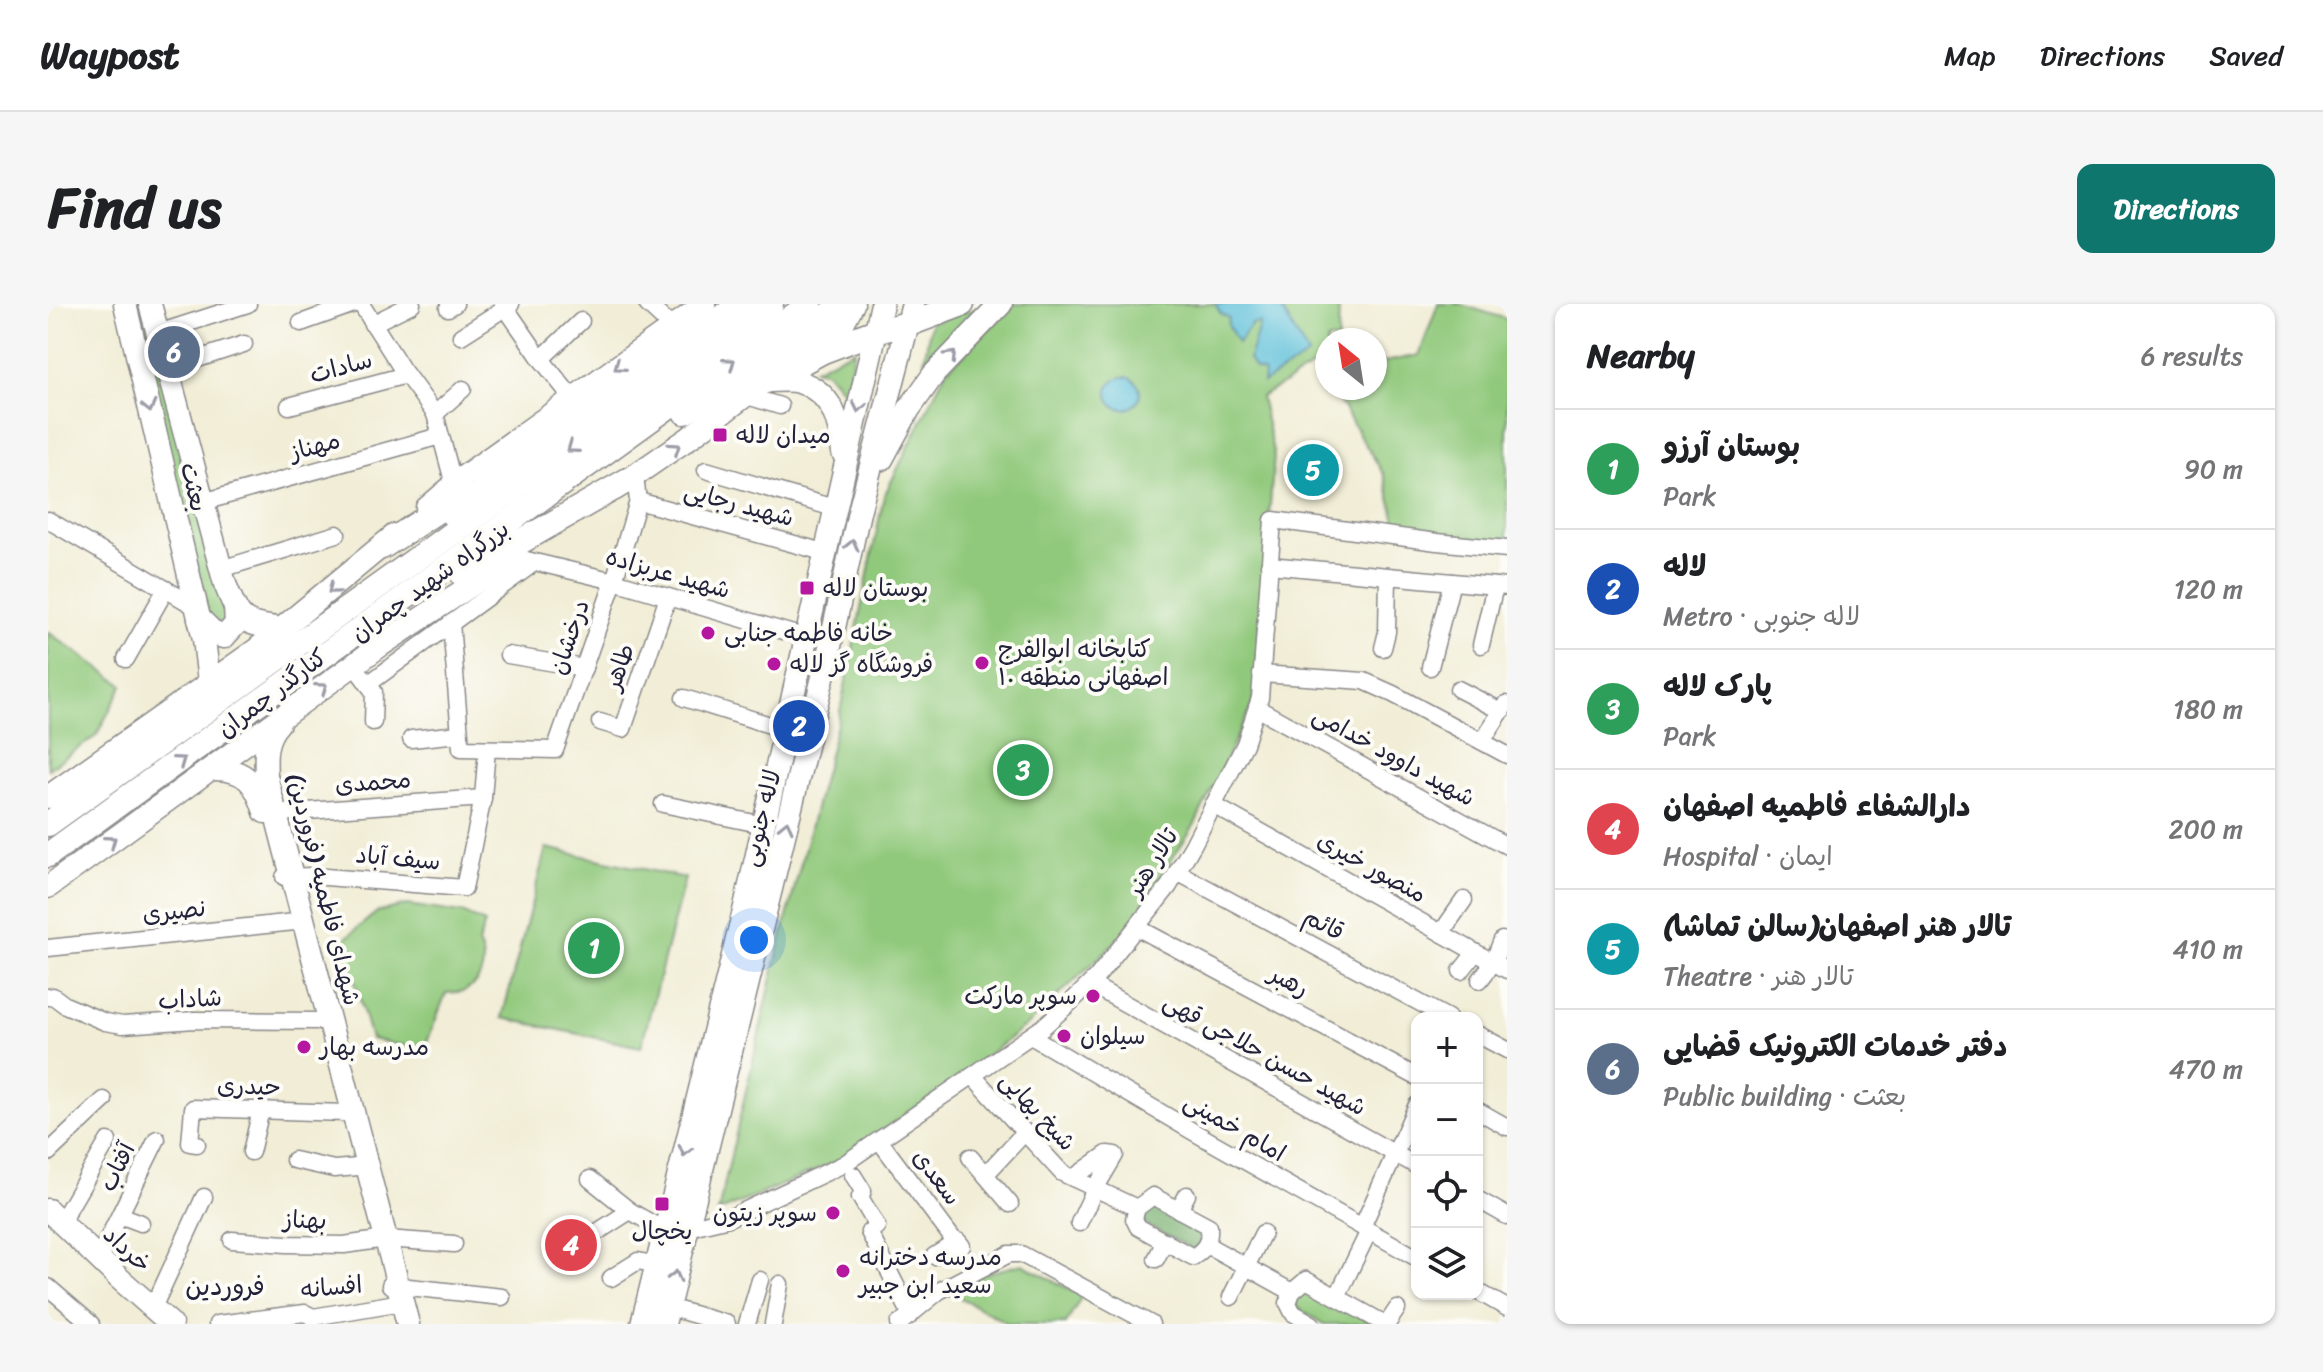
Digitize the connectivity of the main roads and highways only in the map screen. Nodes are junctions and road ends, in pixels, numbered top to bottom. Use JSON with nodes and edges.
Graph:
{"nodes":[{"id":1,"x":125,"y":304,"type":"edge"},
{"id":2,"x":150,"y":304,"type":"edge"},
{"id":3,"x":705,"y":304,"type":"edge"},
{"id":4,"x":741,"y":304,"type":"edge"},
{"id":5,"x":771,"y":304,"type":"edge"},
{"id":6,"x":810,"y":304,"type":"edge"},
{"id":7,"x":962,"y":304,"type":"edge"},
{"id":8,"x":1001,"y":304,"type":"edge"},
{"id":9,"x":849,"y":306,"type":"edge"},
{"id":10,"x":911,"y":314,"type":"edge"},
{"id":11,"x":880,"y":315,"type":"edge"},
{"id":12,"x":757,"y":388,"type":"junction"},
{"id":13,"x":581,"y":406,"type":"junction"},
{"id":14,"x":845,"y":474,"type":"junction"},
{"id":15,"x":634,"y":487,"type":"junction"},
{"id":16,"x":865,"y":492,"type":"junction"},
{"id":17,"x":546,"y":496,"type":"junction"},
{"id":18,"x":382,"y":547,"type":"junction"},
{"id":19,"x":235,"y":607,"type":"junction"},
{"id":20,"x":197,"y":612,"type":"junction"},
{"id":21,"x":332,"y":619,"type":"junction"},
{"id":22,"x":282,"y":629,"type":"junction"},
{"id":23,"x":349,"y":639,"type":"junction"},
{"id":24,"x":209,"y":682,"type":"junction"},
{"id":25,"x":294,"y":709,"type":"junction"},
{"id":26,"x":214,"y":769,"type":"junction"},
{"id":27,"x":48,"y":797,"type":"edge"},
{"id":28,"x":271,"y":814,"type":"junction"},
{"id":29,"x":48,"y":824,"type":"edge"},
{"id":30,"x":757,"y":854,"type":"junction"},
{"id":31,"x":48,"y":855,"type":"edge"},
{"id":32,"x":48,"y":887,"type":"edge"},
{"id":33,"x":299,"y":922,"type":"junction"},
{"id":34,"x":749,"y":980,"type":"junction"},
{"id":35,"x":720,"y":1009,"type":"junction"},
{"id":36,"x":710,"y":1135,"type":"junction"},
{"id":37,"x":54,"y":1216,"type":"edge"},
{"id":38,"x":676,"y":1229,"type":"junction"},
{"id":39,"x":381,"y":1240,"type":"junction"},
{"id":40,"x":398,"y":1304,"type":"edge"},
{"id":41,"x":666,"y":1315,"type":"edge"},
{"id":42,"x":171,"y":1324,"type":"edge"},
{"id":43,"x":642,"y":1324,"type":"edge"}],
"edges":[{"from":1,"to":20,"type":"main road","name":"بعثت","one_way":true},
{"from":2,"to":19,"type":"main road","name":"بعثت"},
{"from":3,"to":13,"type":"main road","name":"کنارگذر چمران","one_way":true},
{"from":4,"to":13,"type":"highway"},
{"from":5,"to":21,"type":"highway","name":"بزرگراه شهید چمران","one_way":true},
{"from":17,"to":6,"type":"highway","name":"بزرگراه شهید چمران","one_way":true},
{"from":7,"to":10,"type":"highway"},
{"from":16,"to":8,"type":"main road","one_way":true},
{"from":9,"to":12,"type":"main road","name":"کنارگذر چمران"},
{"from":9,"to":17,"type":"highway"},
{"from":10,"to":11,"type":"highway"},
{"from":10,"to":16,"type":"main road","name":"لاله جنوبی"},
{"from":11,"to":12,"type":"highway"},
{"from":11,"to":14,"type":"main road","name":"لاله جنوبی","one_way":true},
{"from":12,"to":14,"type":"main road"},
{"from":15,"to":12,"type":"main road","name":"کنارگذر چمران","one_way":true},
{"from":13,"to":18,"type":"highway"},
{"from":13,"to":18,"type":"main road","name":"کنارگذر چمران"},
{"from":13,"to":21,"type":"highway"},
{"from":14,"to":30,"type":"main road","name":"لاله جنوبی"},
{"from":15,"to":23,"type":"highway"},
{"from":25,"to":15,"type":"main road","name":"کنارگذر چمران","one_way":true},
{"from":34,"to":16,"type":"main road","name":"لاله جنوبی","one_way":true},
{"from":17,"to":23,"type":"highway","name":"بزرگراه شهید چمران"},
{"from":18,"to":22,"type":"main road","name":"کنارگذر چمران","one_way":true},
{"from":19,"to":20,"type":"main road"},
{"from":19,"to":22,"type":"main road"},
{"from":20,"to":24,"type":"main road","name":"بعثت"},
{"from":21,"to":29,"type":"highway","name":"بزرگراه شهید چمران"},
{"from":22,"to":24,"type":"main road","name":"کنارگذر چمران"},
{"from":31,"to":23,"type":"highway","name":"بزرگراه شهید چمران","one_way":true},
{"from":24,"to":27,"type":"main road","name":"کنارگذر چمران"},
{"from":25,"to":26,"type":"main road","name":"کنارگذر چمران"},
{"from":25,"to":28,"type":"main road","name":"شهدای فاطمیه (فروردین)"},
{"from":26,"to":28,"type":"main road","name":"شهدای فاطمیه (فروردین)"},
{"from":32,"to":26,"type":"main road","name":"کنارگذر چمران","one_way":true},
{"from":28,"to":33,"type":"main road","name":"شهدای فاطمیه (فروردین)"},
{"from":30,"to":34,"type":"main road"},
{"from":30,"to":35,"type":"main road","name":"لاله جنوبی"},
{"from":33,"to":39,"type":"main road","name":"شهدای فاطمیه (فروردین)"},
{"from":33,"to":39,"type":"main road","name":"شهدای فاطمیه (فروردین)"},
{"from":34,"to":36,"type":"main road","name":"لاله جنوبی"},
{"from":35,"to":36,"type":"main road"},
{"from":35,"to":38,"type":"main road","name":"لاله جنوبی","one_way":true},
{"from":36,"to":38,"type":"main road","name":"لاله جنوبی"},
{"from":37,"to":42,"type":"main road","name":"خرداد"},
{"from":41,"to":38,"type":"main road","name":"لاله جنوبی","one_way":true},
{"from":38,"to":43,"type":"main road","name":"لاله جنوبی"},
{"from":39,"to":40,"type":"main road","name":"شهدای فاطمیه (فروردین)"}]}
